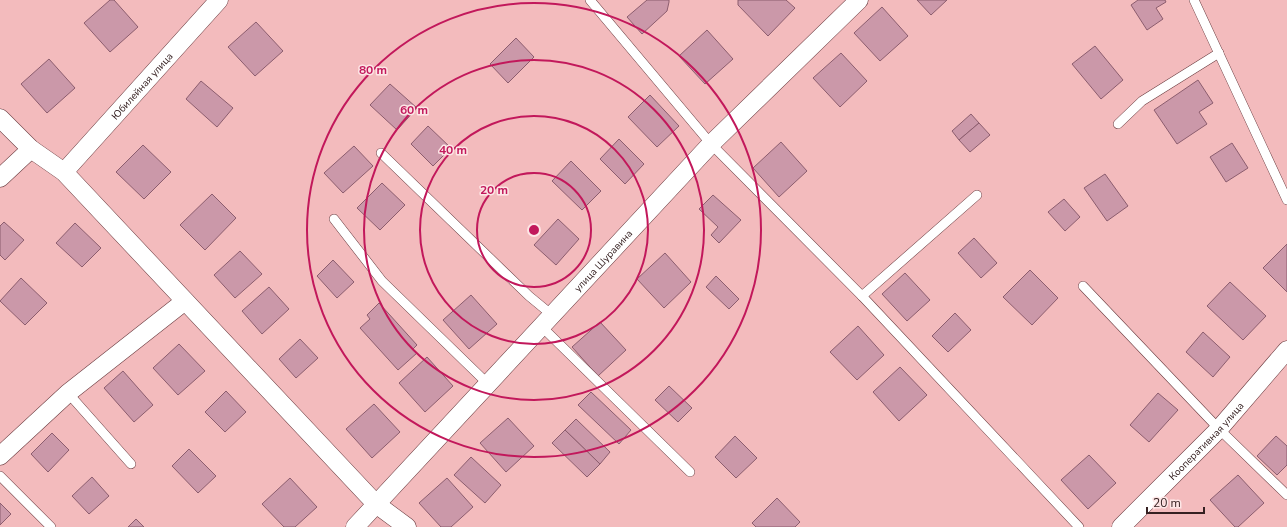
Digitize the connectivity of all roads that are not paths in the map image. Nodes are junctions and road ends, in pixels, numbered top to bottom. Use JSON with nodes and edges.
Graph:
{"nodes":[{"id":1,"x":219,"y":0,"type":"edge"},
{"id":2,"x":590,"y":0,"type":"edge"},
{"id":3,"x":859,"y":0,"type":"edge"},
{"id":4,"x":1194,"y":0,"type":"edge"},
{"id":5,"x":1219,"y":53,"type":"junction"},
{"id":6,"x":0,"y":118,"type":"edge"},
{"id":7,"x":1118,"y":124,"type":"dead end"},
{"id":8,"x":711,"y":144,"type":"junction"},
{"id":9,"x":31,"y":149,"type":"junction"},
{"id":10,"x":381,"y":153,"type":"dead end"},
{"id":11,"x":64,"y":172,"type":"junction"},
{"id":12,"x":0,"y":178,"type":"edge"},
{"id":13,"x":977,"y":195,"type":"dead end"},
{"id":14,"x":1287,"y":200,"type":"edge"},
{"id":15,"x":334,"y":219,"type":"dead end"},
{"id":16,"x":1082,"y":286,"type":"dead end"},
{"id":17,"x":862,"y":296,"type":"junction"},
{"id":18,"x":185,"y":301,"type":"junction"},
{"id":19,"x":547,"y":321,"type":"junction"},
{"id":20,"x":1287,"y":350,"type":"edge"},
{"id":21,"x":488,"y":384,"type":"junction"},
{"id":22,"x":68,"y":392,"type":"junction"},
{"id":23,"x":1219,"y":429,"type":"junction"},
{"id":24,"x":0,"y":456,"type":"edge"},
{"id":25,"x":131,"y":464,"type":"dead end"},
{"id":26,"x":690,"y":472,"type":"dead end"},
{"id":27,"x":0,"y":476,"type":"edge"},
{"id":28,"x":1287,"y":495,"type":"edge"},
{"id":29,"x":376,"y":504,"type":"junction"},
{"id":30,"x":51,"y":527,"type":"edge"},
{"id":31,"x":354,"y":527,"type":"edge"},
{"id":32,"x":406,"y":527,"type":"edge"},
{"id":33,"x":1079,"y":527,"type":"edge"},
{"id":34,"x":1121,"y":527,"type":"edge"}],
"edges":[{"from":1,"to":11,"type":"street","name":"Юбилейная улица"},
{"from":2,"to":8,"type":"lane"},
{"from":3,"to":8,"type":"street","name":"улица Шуравина"},
{"from":4,"to":5,"type":"lane"},
{"from":5,"to":7,"type":"lane"},
{"from":5,"to":14,"type":"lane"},
{"from":6,"to":9,"type":"street"},
{"from":8,"to":17,"type":"lane"},
{"from":8,"to":19,"type":"street","name":"улица Шуравина"},
{"from":9,"to":11,"type":"street"},
{"from":9,"to":12,"type":"street"},
{"from":10,"to":19,"type":"lane"},
{"from":11,"to":18,"type":"street"},
{"from":13,"to":17,"type":"lane"},
{"from":15,"to":21,"type":"lane"},
{"from":16,"to":23,"type":"lane"},
{"from":17,"to":33,"type":"lane"},
{"from":18,"to":22,"type":"street"},
{"from":18,"to":29,"type":"street"},
{"from":19,"to":21,"type":"street","name":"улица Шуравина"},
{"from":19,"to":26,"type":"lane"},
{"from":20,"to":23,"type":"street","name":"Кооперативная улица"},
{"from":21,"to":29,"type":"street","name":"улица Шуравина"},
{"from":22,"to":24,"type":"street"},
{"from":22,"to":25,"type":"lane"},
{"from":23,"to":28,"type":"lane"},
{"from":23,"to":34,"type":"street","name":"Кооперативная улица"},
{"from":27,"to":30,"type":"lane"},
{"from":29,"to":31,"type":"street","name":"улица Шуравина"},
{"from":29,"to":32,"type":"street"}]}
